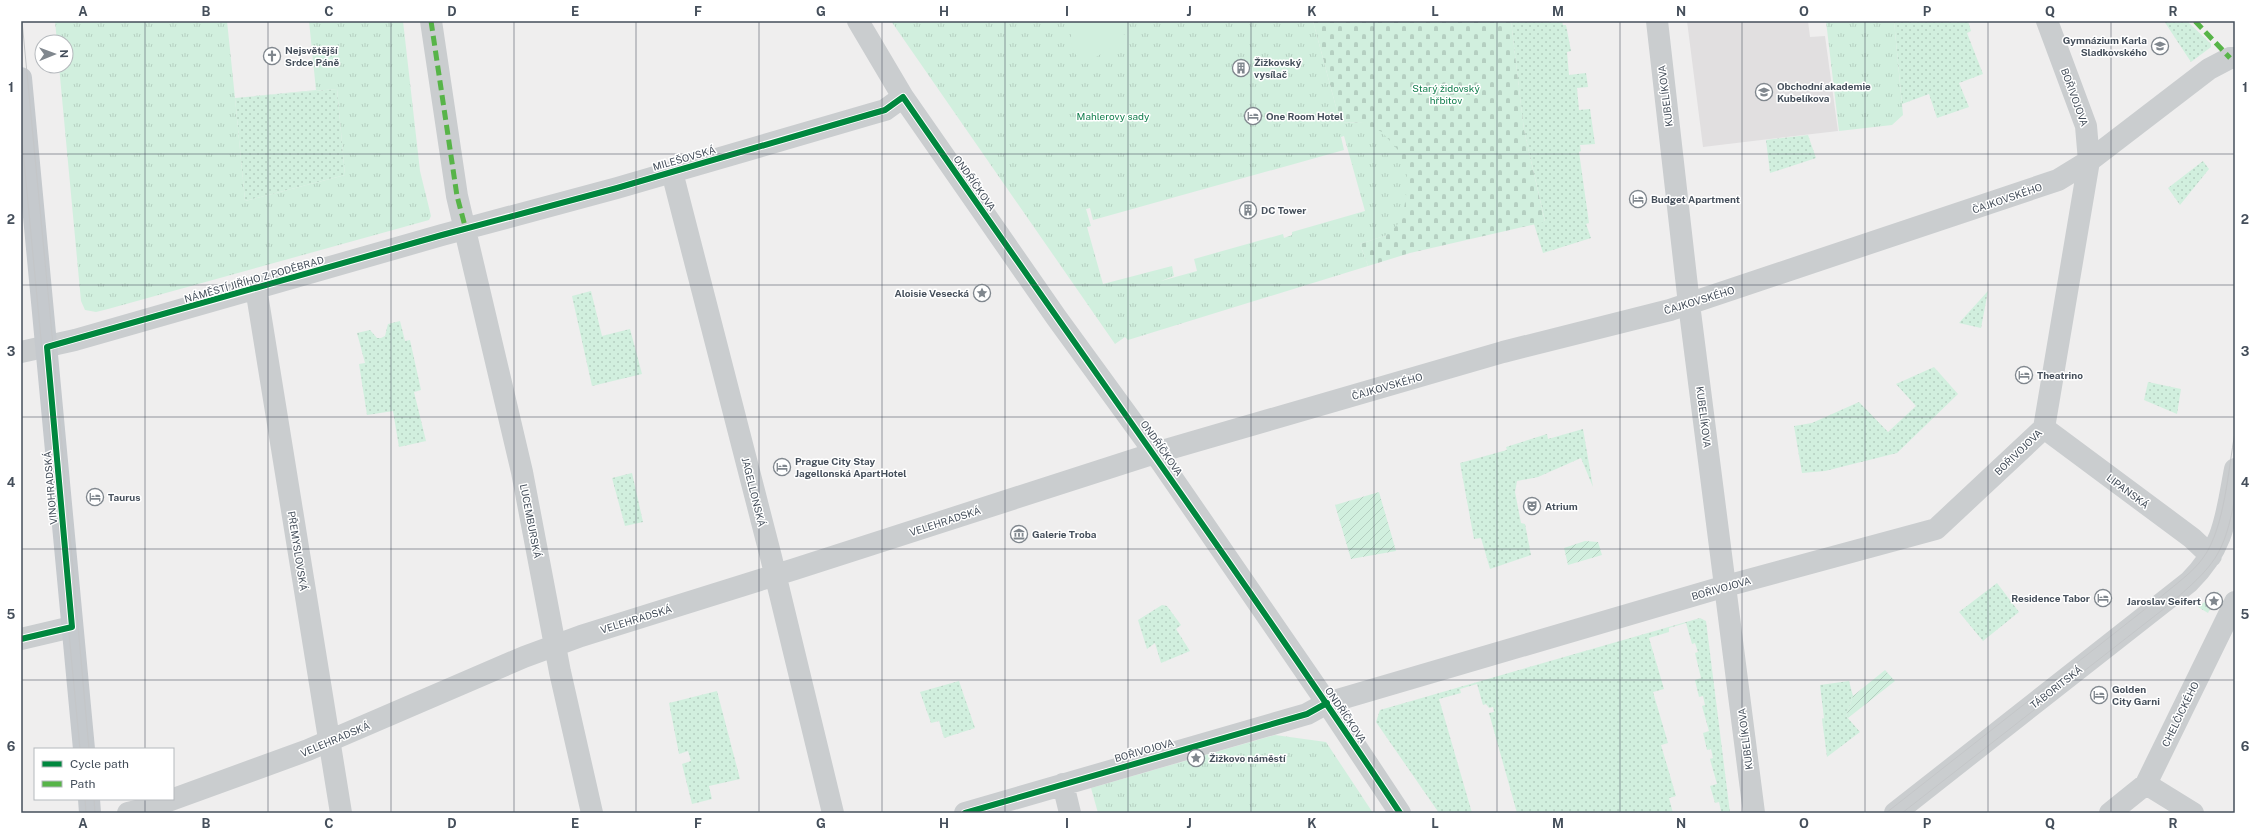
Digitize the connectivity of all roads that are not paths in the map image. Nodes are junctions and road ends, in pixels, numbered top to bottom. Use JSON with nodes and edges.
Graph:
{"nodes":[{"id":1,"x":432,"y":21,"type":"edge"},
{"id":2,"x":858,"y":21,"type":"edge"},
{"id":3,"x":1657,"y":21,"type":"edge"},
{"id":4,"x":2047,"y":21,"type":"edge"},
{"id":5,"x":2235,"y":58,"type":"edge"},
{"id":6,"x":21,"y":78,"type":"edge"},
{"id":7,"x":904,"y":97,"type":"junction"},
{"id":8,"x":2088,"y":161,"type":"junction"},
{"id":9,"x":672,"y":172,"type":"junction"},
{"id":10,"x":466,"y":230,"type":"junction"},
{"id":11,"x":256,"y":288,"type":"junction"},
{"id":12,"x":1689,"y":304,"type":"junction"},
{"id":13,"x":47,"y":347,"type":"junction"},
{"id":14,"x":21,"y":352,"type":"edge"},
{"id":15,"x":2044,"y":428,"type":"junction"},
{"id":16,"x":1154,"y":453,"type":"junction"},
{"id":17,"x":2235,"y":469,"type":"edge"},
{"id":18,"x":2211,"y":556,"type":"junction"},
{"id":19,"x":776,"y":575,"type":"junction"},
{"id":20,"x":1726,"y":586,"type":"junction"},
{"id":21,"x":2235,"y":602,"type":"edge"},
{"id":22,"x":72,"y":627,"type":"junction"},
{"id":23,"x":21,"y":639,"type":"edge"},
{"id":24,"x":555,"y":645,"type":"junction"},
{"id":25,"x":1327,"y":704,"type":"junction"},
{"id":26,"x":329,"y":742,"type":"junction"},
{"id":27,"x":84,"y":748,"type":"edge"},
{"id":28,"x":1063,"y":784,"type":"junction"},
{"id":29,"x":2146,"y":784,"type":"junction"},
{"id":30,"x":174,"y":799,"type":"edge"},
{"id":31,"x":89,"y":800,"type":"edge"},
{"id":32,"x":171,"y":800,"type":"edge"},
{"id":33,"x":90,"y":813,"type":"edge"},
{"id":34,"x":128,"y":813,"type":"edge"},
{"id":35,"x":341,"y":813,"type":"edge"},
{"id":36,"x":592,"y":813,"type":"edge"},
{"id":37,"x":833,"y":813,"type":"edge"},
{"id":38,"x":965,"y":813,"type":"edge"},
{"id":39,"x":1070,"y":813,"type":"edge"},
{"id":40,"x":1400,"y":813,"type":"edge"},
{"id":41,"x":1754,"y":813,"type":"edge"},
{"id":42,"x":1895,"y":813,"type":"edge"},
{"id":43,"x":2110,"y":813,"type":"edge"},
{"id":44,"x":2193,"y":813,"type":"edge"}],
"edges":[{"from":1,"to":10,"type":"street"},
{"from":2,"to":7,"type":"street","name":"ONDŘÍČKOVA"},
{"from":3,"to":12,"type":"street","name":"KUBELÍKOVA"},
{"from":4,"to":8,"type":"street","name":"BOŘIVOJOVA"},
{"from":5,"to":8,"type":"street","name":"ČAJKOVSKÉHO"},
{"from":6,"to":13,"type":"main road","name":"VINOHRADSKÁ"},
{"from":7,"to":9,"type":"street","name":"MILEŠOVSKÁ"},
{"from":7,"to":16,"type":"street","name":"ONDŘÍČKOVA"},
{"from":8,"to":12,"type":"street","name":"ČAJKOVSKÉHO"},
{"from":8,"to":15,"type":"street","name":"BOŘIVOJOVA"},
{"from":9,"to":10,"type":"street","name":"MILEŠOVSKÁ"},
{"from":9,"to":19,"type":"street","name":"JAGELLONSKÁ"},
{"from":10,"to":11,"type":"street","name":"NÁMĚSTÍ JIŘÍHO Z PODĚBRAD"},
{"from":10,"to":24,"type":"street","name":"LUCEMBURSKÁ"},
{"from":11,"to":13,"type":"street","name":"NÁMĚSTÍ JIŘÍHO Z PODĚBRAD"},
{"from":11,"to":26,"type":"street","name":"PŘEMYSLOVSKÁ"},
{"from":12,"to":16,"type":"street","name":"ČAJKOVSKÉHO"},
{"from":12,"to":20,"type":"street","name":"KUBELÍKOVA"},
{"from":13,"to":14,"type":"street","name":"NÁMĚSTÍ JIŘÍHO Z PODĚBRAD"},
{"from":13,"to":22,"type":"main road","name":"VINOHRADSKÁ"},
{"from":15,"to":18,"type":"street","name":"LIPANSKÁ"},
{"from":15,"to":20,"type":"street","name":"BOŘIVOJOVA"},
{"from":16,"to":19,"type":"street","name":"VELEHRADSKÁ"},
{"from":16,"to":25,"type":"street","name":"ONDŘÍČKOVA"},
{"from":17,"to":18,"type":"street","name":"TÁBORITSKÁ"},
{"from":18,"to":42,"type":"street","name":"TÁBORITSKÁ"},
{"from":19,"to":24,"type":"street","name":"VELEHRADSKÁ"},
{"from":19,"to":37,"type":"street","name":"JAGELLONSKÁ"},
{"from":20,"to":25,"type":"street","name":"BOŘIVOJOVA"},
{"from":20,"to":41,"type":"street","name":"KUBELÍKOVA"},
{"from":21,"to":29,"type":"street","name":"CHELČICKÉHO"},
{"from":22,"to":23,"type":"street"},
{"from":22,"to":27,"type":"main road","name":"VINOHRADSKÁ"},
{"from":24,"to":26,"type":"street","name":"VELEHRADSKÁ"},
{"from":24,"to":36,"type":"street","name":"LUCEMBURSKÁ"},
{"from":25,"to":28,"type":"street","name":"BOŘIVOJOVA"},
{"from":25,"to":40,"type":"street","name":"ONDŘÍČKOVA"},
{"from":26,"to":30,"type":"street","name":"VELEHRADSKÁ"},
{"from":26,"to":35,"type":"street","name":"PŘEMYSLOVSKÁ"},
{"from":28,"to":38,"type":"street","name":"BOŘIVOJOVA"},
{"from":28,"to":39,"type":"street"},
{"from":29,"to":43,"type":"street","name":"CHELČICKÉHO"},
{"from":29,"to":44,"type":"street"},
{"from":31,"to":33,"type":"main road"},
{"from":32,"to":34,"type":"street","name":"VELEHRADSKÁ"}]}
